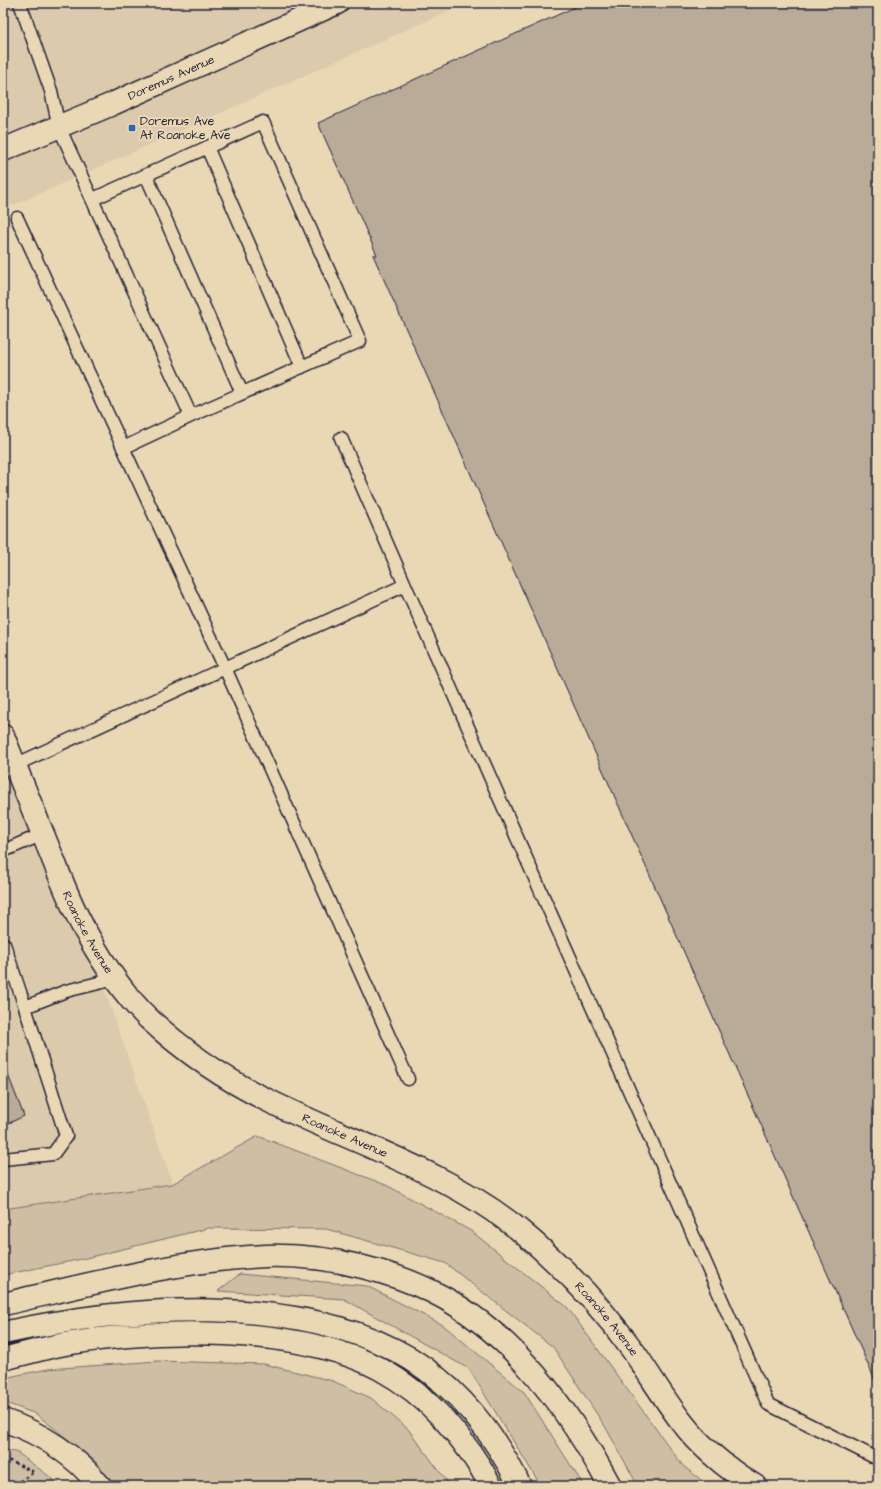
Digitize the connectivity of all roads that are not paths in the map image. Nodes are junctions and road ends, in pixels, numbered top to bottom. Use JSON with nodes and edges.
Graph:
{"nodes":[{"id":1,"x":20,"y":3,"type":"edge"},
{"id":2,"x":337,"y":3,"type":"edge"},
{"id":3,"x":59,"y":127,"type":"junction"},
{"id":4,"x":207,"y":147,"type":"junction"},
{"id":5,"x":3,"y":150,"type":"edge"},
{"id":6,"x":146,"y":175,"type":"junction"},
{"id":7,"x":92,"y":199,"type":"junction"},
{"id":8,"x":17,"y":218,"type":"dead end"},
{"id":9,"x":302,"y":367,"type":"junction"},
{"id":10,"x":242,"y":393,"type":"junction"},
{"id":11,"x":191,"y":416,"type":"junction"},
{"id":12,"x":341,"y":438,"type":"dead end"},
{"id":13,"x":124,"y":448,"type":"junction"},
{"id":14,"x":405,"y":584,"type":"junction"},
{"id":15,"x":225,"y":668,"type":"junction"},
{"id":16,"x":3,"y":736,"type":"edge"},
{"id":17,"x":15,"y":765,"type":"junction"},
{"id":18,"x":43,"y":834,"type":"junction"},
{"id":19,"x":3,"y":851,"type":"edge"},
{"id":20,"x":4,"y":944,"type":"edge"},
{"id":21,"x":115,"y":979,"type":"junction"},
{"id":22,"x":25,"y":1008,"type":"junction"},
{"id":23,"x":408,"y":1079,"type":"dead end"},
{"id":24,"x":3,"y":1159,"type":"edge"},
{"id":25,"x":3,"y":1304,"type":"edge"},
{"id":26,"x":3,"y":1333,"type":"edge"},
{"id":27,"x":3,"y":1359,"type":"edge"},
{"id":28,"x":3,"y":1420,"type":"edge"},
{"id":29,"x":878,"y":1459,"type":"edge"},
{"id":30,"x":100,"y":1486,"type":"edge"},
{"id":31,"x":491,"y":1486,"type":"edge"},
{"id":32,"x":520,"y":1486,"type":"edge"},
{"id":33,"x":610,"y":1486,"type":"edge"},
{"id":34,"x":755,"y":1486,"type":"edge"}],
"edges":[{"from":1,"to":3,"type":"lane"},
{"from":2,"to":3,"type":"main road","name":"Doremus Avenue"},
{"from":3,"to":5,"type":"main road","name":"Doremus Avenue"},
{"from":3,"to":7,"type":"lane"},
{"from":4,"to":6,"type":"lane"},
{"from":4,"to":9,"type":"lane"},
{"from":4,"to":9,"type":"lane"},
{"from":6,"to":7,"type":"lane"},
{"from":6,"to":10,"type":"lane"},
{"from":7,"to":11,"type":"lane"},
{"from":8,"to":13,"type":"lane"},
{"from":9,"to":10,"type":"lane"},
{"from":10,"to":11,"type":"lane"},
{"from":11,"to":13,"type":"lane"},
{"from":12,"to":14,"type":"lane"},
{"from":13,"to":15,"type":"lane"},
{"from":14,"to":15,"type":"lane"},
{"from":14,"to":29,"type":"lane"},
{"from":15,"to":17,"type":"lane"},
{"from":15,"to":23,"type":"lane"},
{"from":16,"to":17,"type":"main road","name":"Roanoke Avenue"},
{"from":17,"to":18,"type":"main road","name":"Roanoke Avenue"},
{"from":18,"to":19,"type":"lane"},
{"from":18,"to":21,"type":"main road","name":"Roanoke Avenue"},
{"from":20,"to":22,"type":"lane"},
{"from":21,"to":22,"type":"lane"},
{"from":21,"to":34,"type":"main road","name":"Roanoke Avenue"},
{"from":22,"to":24,"type":"lane"},
{"from":25,"to":33,"type":"main road"},
{"from":26,"to":32,"type":"main road"},
{"from":27,"to":31,"type":"main road"},
{"from":28,"to":30,"type":"main road"}]}
